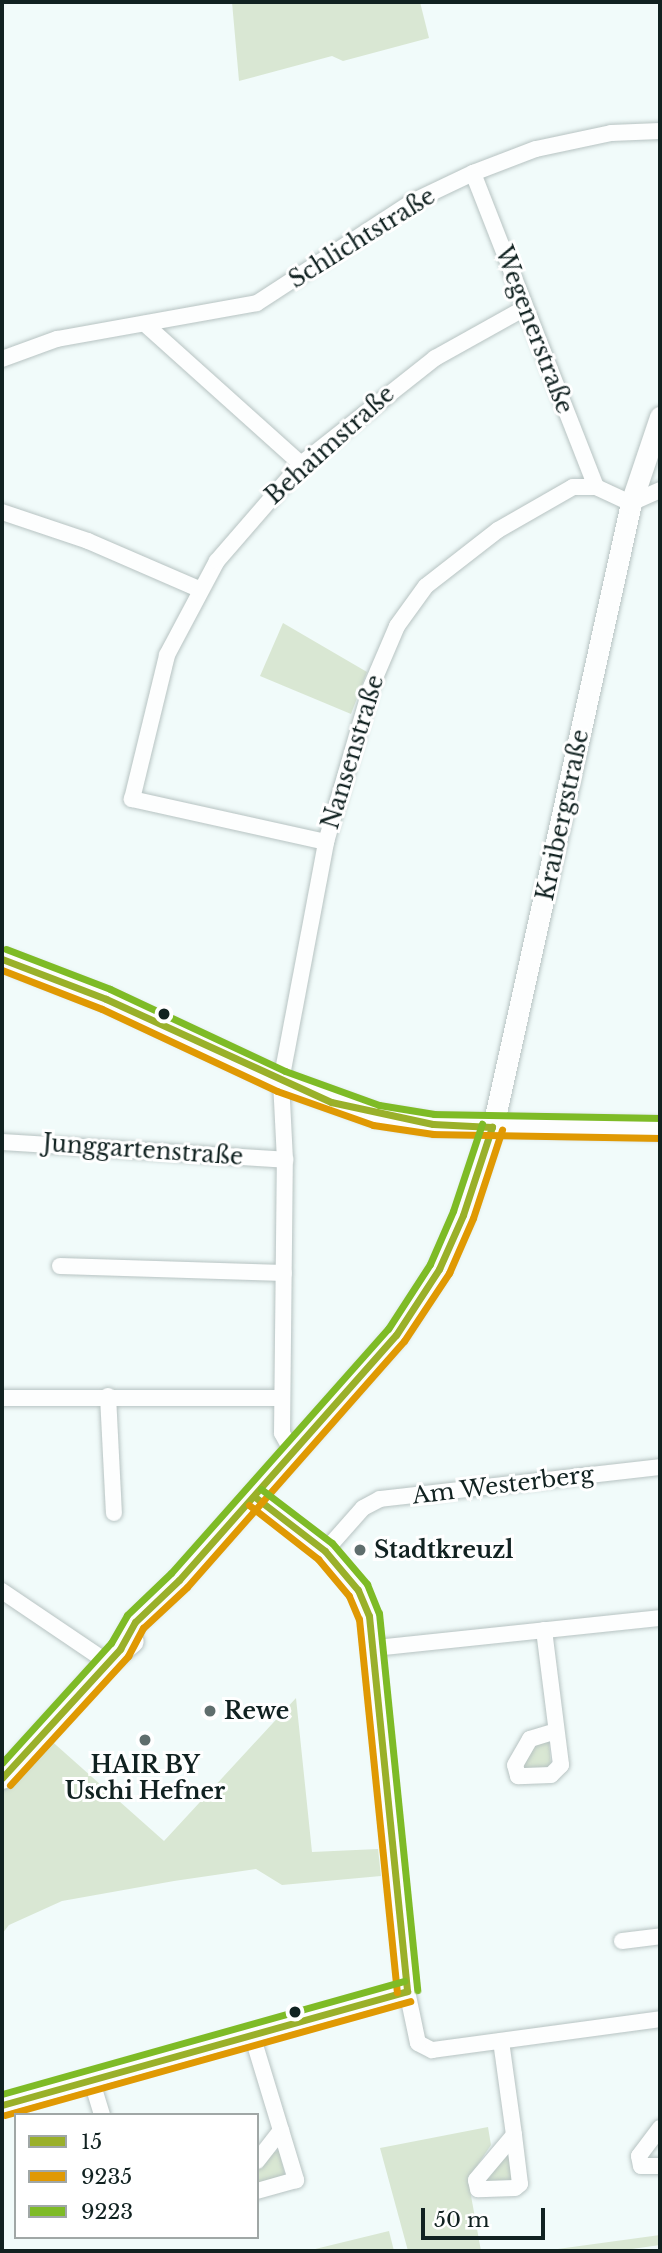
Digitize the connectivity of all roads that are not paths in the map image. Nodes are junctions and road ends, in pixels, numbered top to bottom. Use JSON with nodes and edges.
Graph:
{"nodes":[{"id":1,"x":660,"y":131,"type":"edge"},
{"id":2,"x":473,"y":173,"type":"junction"},
{"id":3,"x":525,"y":308,"type":"junction"},
{"id":4,"x":145,"y":324,"type":"junction"},
{"id":5,"x":2,"y":359,"type":"edge"},
{"id":6,"x":660,"y":417,"type":"edge"},
{"id":7,"x":301,"y":464,"type":"junction"},
{"id":8,"x":596,"y":487,"type":"junction"},
{"id":9,"x":660,"y":490,"type":"edge"},
{"id":10,"x":632,"y":503,"type":"junction"},
{"id":11,"x":2,"y":512,"type":"edge"},
{"id":12,"x":199,"y":589,"type":"junction"},
{"id":13,"x":326,"y":842,"type":"junction"},
{"id":14,"x":2,"y":960,"type":"edge"},
{"id":15,"x":281,"y":1081,"type":"junction"},
{"id":16,"x":492,"y":1127,"type":"junction"},
{"id":17,"x":660,"y":1128,"type":"edge"},
{"id":18,"x":2,"y":1142,"type":"edge"},
{"id":19,"x":285,"y":1160,"type":"junction"},
{"id":20,"x":60,"y":1266,"type":"dead end"},
{"id":21,"x":284,"y":1273,"type":"junction"},
{"id":22,"x":108,"y":1396,"type":"junction"},
{"id":23,"x":2,"y":1398,"type":"edge"},
{"id":24,"x":281,"y":1398,"type":"junction"},
{"id":25,"x":293,"y":1453,"type":"junction"},
{"id":26,"x":660,"y":1466,"type":"edge"},
{"id":27,"x":255,"y":1497,"type":"junction"},
{"id":28,"x":114,"y":1513,"type":"dead end"},
{"id":29,"x":325,"y":1551,"type":"junction"},
{"id":30,"x":2,"y":1591,"type":"edge"},
{"id":31,"x":660,"y":1618,"type":"edge"},
{"id":32,"x":544,"y":1630,"type":"junction"},
{"id":33,"x":374,"y":1648,"type":"junction"},
{"id":34,"x":114,"y":1655,"type":"junction"},
{"id":35,"x":556,"y":1731,"type":"dead end"},
{"id":36,"x":2,"y":1778,"type":"edge"},
{"id":37,"x":660,"y":1936,"type":"edge"},
{"id":38,"x":622,"y":1941,"type":"dead end"},
{"id":39,"x":407,"y":1992,"type":"junction"},
{"id":40,"x":660,"y":2019,"type":"edge"},
{"id":41,"x":252,"y":2035,"type":"junction"},
{"id":42,"x":501,"y":2041,"type":"junction"},
{"id":43,"x":92,"y":2082,"type":"junction"},
{"id":44,"x":2,"y":2105,"type":"edge"},
{"id":45,"x":101,"y":2113,"type":"edge"},
{"id":46,"x":660,"y":2128,"type":"edge"},
{"id":47,"x":281,"y":2130,"type":"junction"},
{"id":48,"x":514,"y":2135,"type":"dead end"},
{"id":49,"x":259,"y":2158,"type":"edge"},
{"id":50,"x":660,"y":2166,"type":"edge"},
{"id":51,"x":259,"y":2190,"type":"edge"}],
"edges":[{"from":1,"to":2,"type":"street","name":"Schlichtstraße"},
{"from":2,"to":3,"type":"street","name":"Wegenerstraße"},
{"from":2,"to":4,"type":"street","name":"Schlichtstraße"},
{"from":3,"to":7,"type":"street","name":"Behaimstraße"},
{"from":3,"to":8,"type":"street","name":"Wegenerstraße"},
{"from":4,"to":5,"type":"street","name":"Schlichtstraße"},
{"from":4,"to":7,"type":"street"},
{"from":6,"to":10,"type":"street","name":"Kraibergstraße"},
{"from":7,"to":12,"type":"street","name":"Behaimstraße"},
{"from":8,"to":10,"type":"street"},
{"from":8,"to":13,"type":"street","name":"Nansenstraße"},
{"from":9,"to":10,"type":"street"},
{"from":10,"to":16,"type":"street","name":"Kraibergstraße"},
{"from":11,"to":12,"type":"street"},
{"from":12,"to":13,"type":"street","name":"Behaimstraße"},
{"from":13,"to":15,"type":"street","name":"Nansenstraße"},
{"from":14,"to":15,"type":"street"},
{"from":15,"to":16,"type":"street"},
{"from":15,"to":19,"type":"street","name":"Nansenstraße"},
{"from":16,"to":17,"type":"street"},
{"from":16,"to":25,"type":"street","name":"Kraibergstraße"},
{"from":18,"to":19,"type":"street","name":"Junggartenstraße"},
{"from":19,"to":21,"type":"street","name":"Nansenstraße"},
{"from":20,"to":21,"type":"street"},
{"from":21,"to":24,"type":"street","name":"Nansenstraße"},
{"from":22,"to":23,"type":"street"},
{"from":22,"to":24,"type":"street"},
{"from":22,"to":28,"type":"street"},
{"from":24,"to":25,"type":"street","name":"Nansenstraße"},
{"from":25,"to":27,"type":"street","name":"Kraibergstraße"},
{"from":26,"to":29,"type":"street","name":"Am Westerberg"},
{"from":27,"to":29,"type":"street"},
{"from":27,"to":34,"type":"street","name":"Kraibergstraße"},
{"from":29,"to":33,"type":"street"},
{"from":30,"to":34,"type":"street"},
{"from":31,"to":32,"type":"street"},
{"from":32,"to":33,"type":"street"},
{"from":32,"to":35,"type":"street"},
{"from":33,"to":39,"type":"street"},
{"from":34,"to":36,"type":"street","name":"Kraibergstraße"},
{"from":37,"to":38,"type":"street"},
{"from":39,"to":41,"type":"street"},
{"from":39,"to":42,"type":"street"},
{"from":40,"to":42,"type":"street"},
{"from":41,"to":43,"type":"street"},
{"from":41,"to":47,"type":"street"},
{"from":42,"to":48,"type":"street"},
{"from":43,"to":44,"type":"street"},
{"from":43,"to":45,"type":"street"},
{"from":46,"to":50,"type":"street"},
{"from":47,"to":49,"type":"street"},
{"from":47,"to":51,"type":"street"}]}
